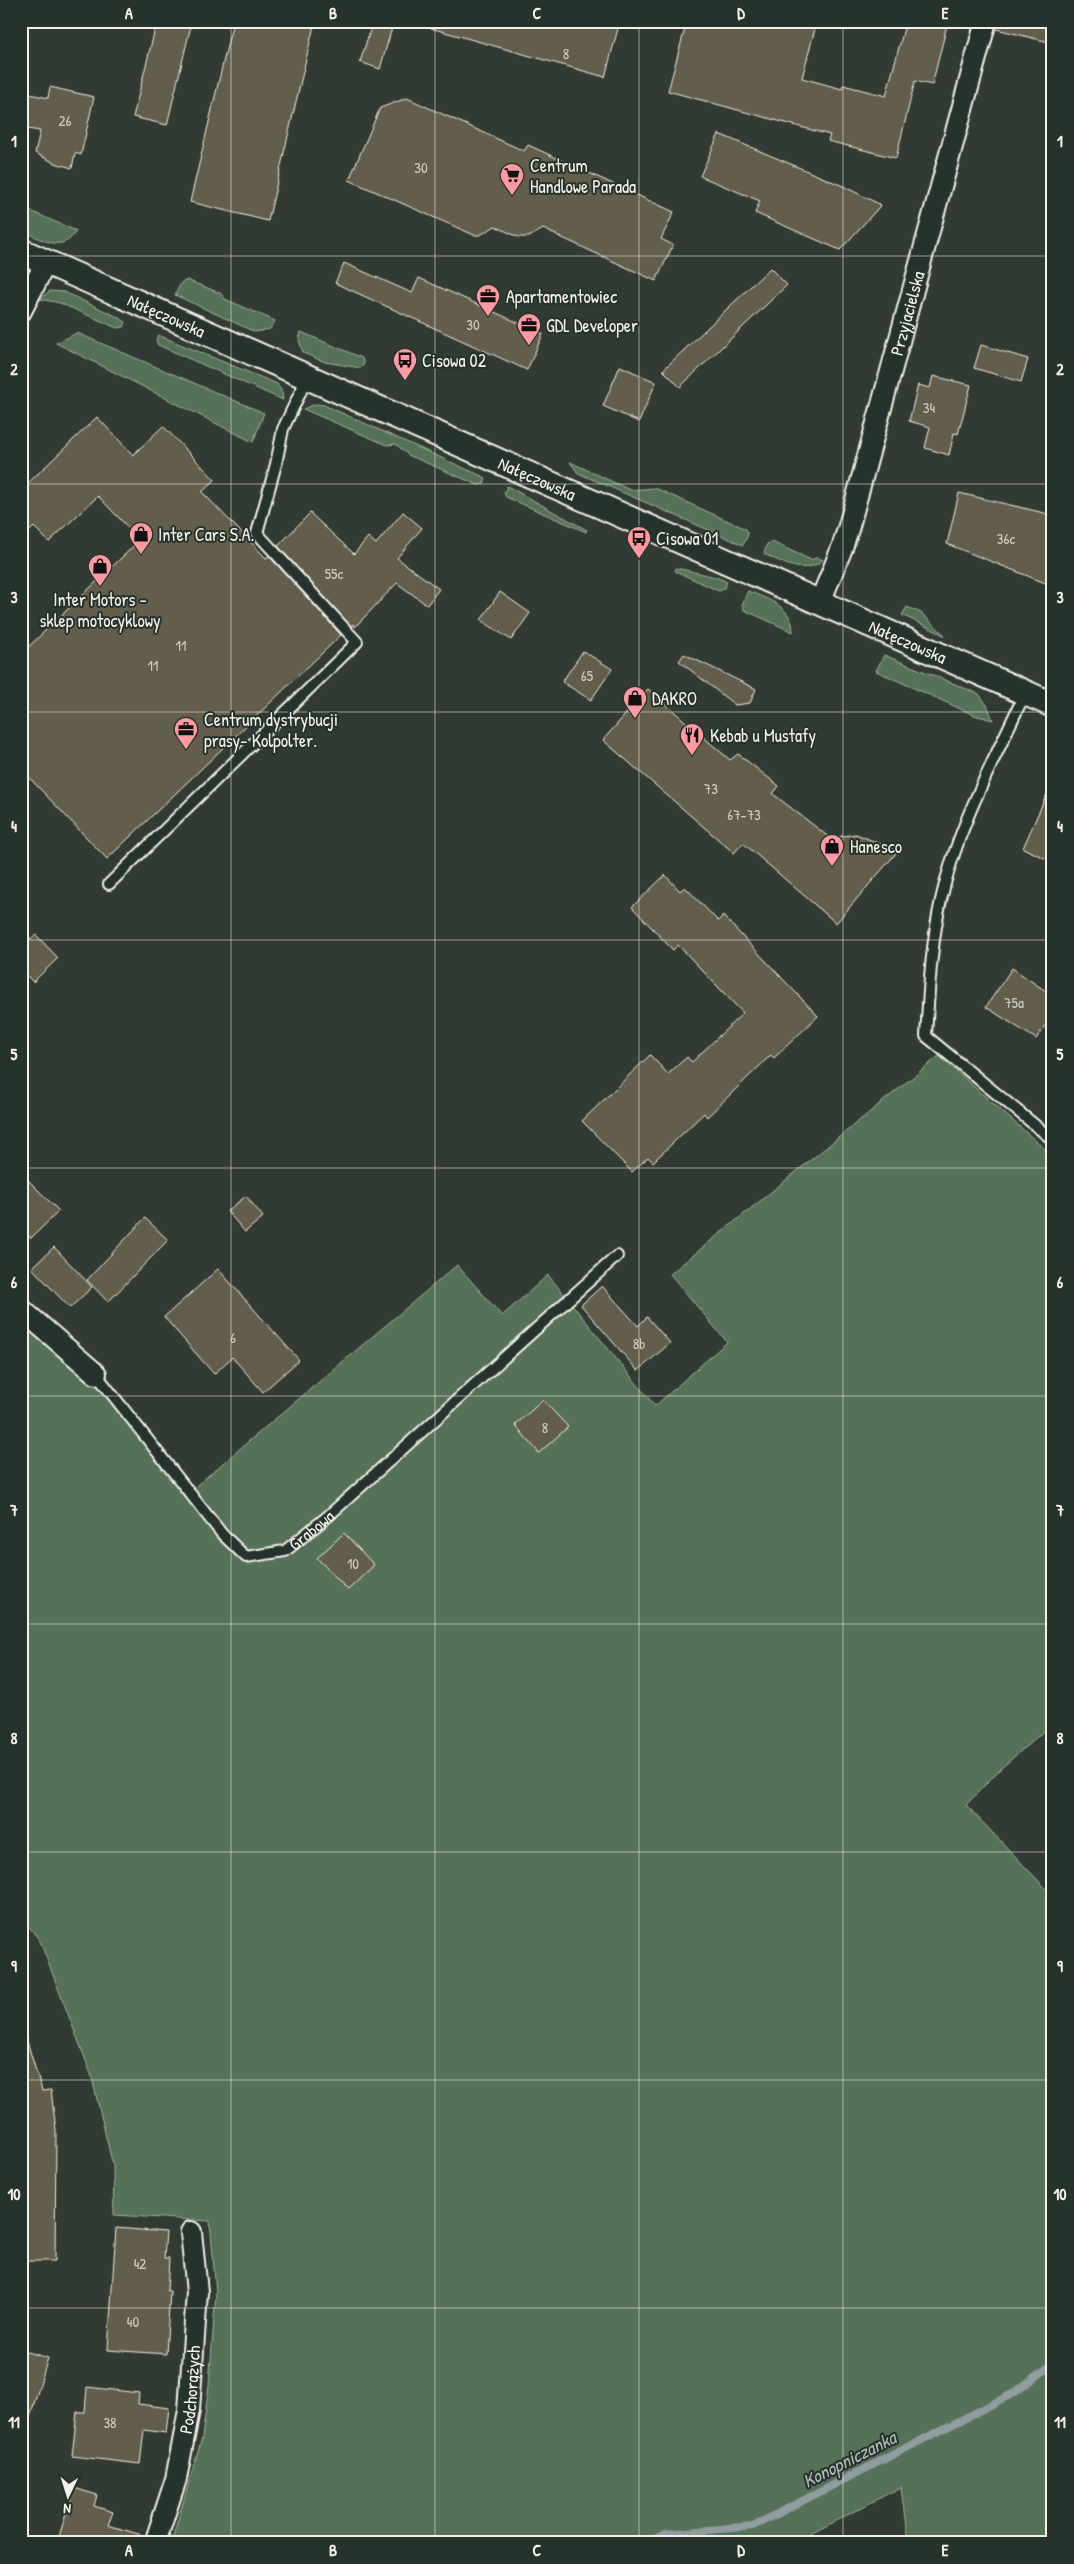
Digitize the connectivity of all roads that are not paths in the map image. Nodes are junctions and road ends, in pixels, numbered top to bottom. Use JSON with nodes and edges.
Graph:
{"nodes":[{"id":1,"x":986,"y":21,"type":"edge"},
{"id":2,"x":21,"y":251,"type":"edge"},
{"id":3,"x":46,"y":262,"type":"junction"},
{"id":4,"x":21,"y":311,"type":"edge"},
{"id":5,"x":308,"y":376,"type":"junction"},
{"id":6,"x":820,"y":602,"type":"junction"},
{"id":7,"x":1025,"y":693,"type":"junction"},
{"id":8,"x":1053,"y":705,"type":"edge"},
{"id":9,"x":109,"y":884,"type":"dead end"},
{"id":10,"x":1053,"y":1140,"type":"edge"},
{"id":11,"x":617,"y":1256,"type":"dead end"},
{"id":12,"x":21,"y":1309,"type":"edge"},
{"id":13,"x":96,"y":1374,"type":"joint"},
{"id":14,"x":191,"y":2232,"type":"dead end"},
{"id":15,"x":154,"y":2543,"type":"edge"}],
"edges":[{"from":1,"to":6,"type":"street","name":"Przyjacielska"},
{"from":2,"to":3,"type":"street","name":"Nałęczowska"},
{"from":3,"to":4,"type":"street"},
{"from":3,"to":5,"type":"street","name":"Nałęczowska"},
{"from":5,"to":6,"type":"street","name":"Nałęczowska"},
{"from":5,"to":9,"type":"lane"},
{"from":6,"to":7,"type":"street","name":"Nałęczowska"},
{"from":7,"to":8,"type":"street","name":"Nałęczowska"},
{"from":7,"to":10,"type":"lane"},
{"from":11,"to":13,"type":"lane","name":"Grabowa"},
{"from":12,"to":13,"type":"street","name":"Grabowa"},
{"from":14,"to":15,"type":"street","name":"Podchorążych"}]}
